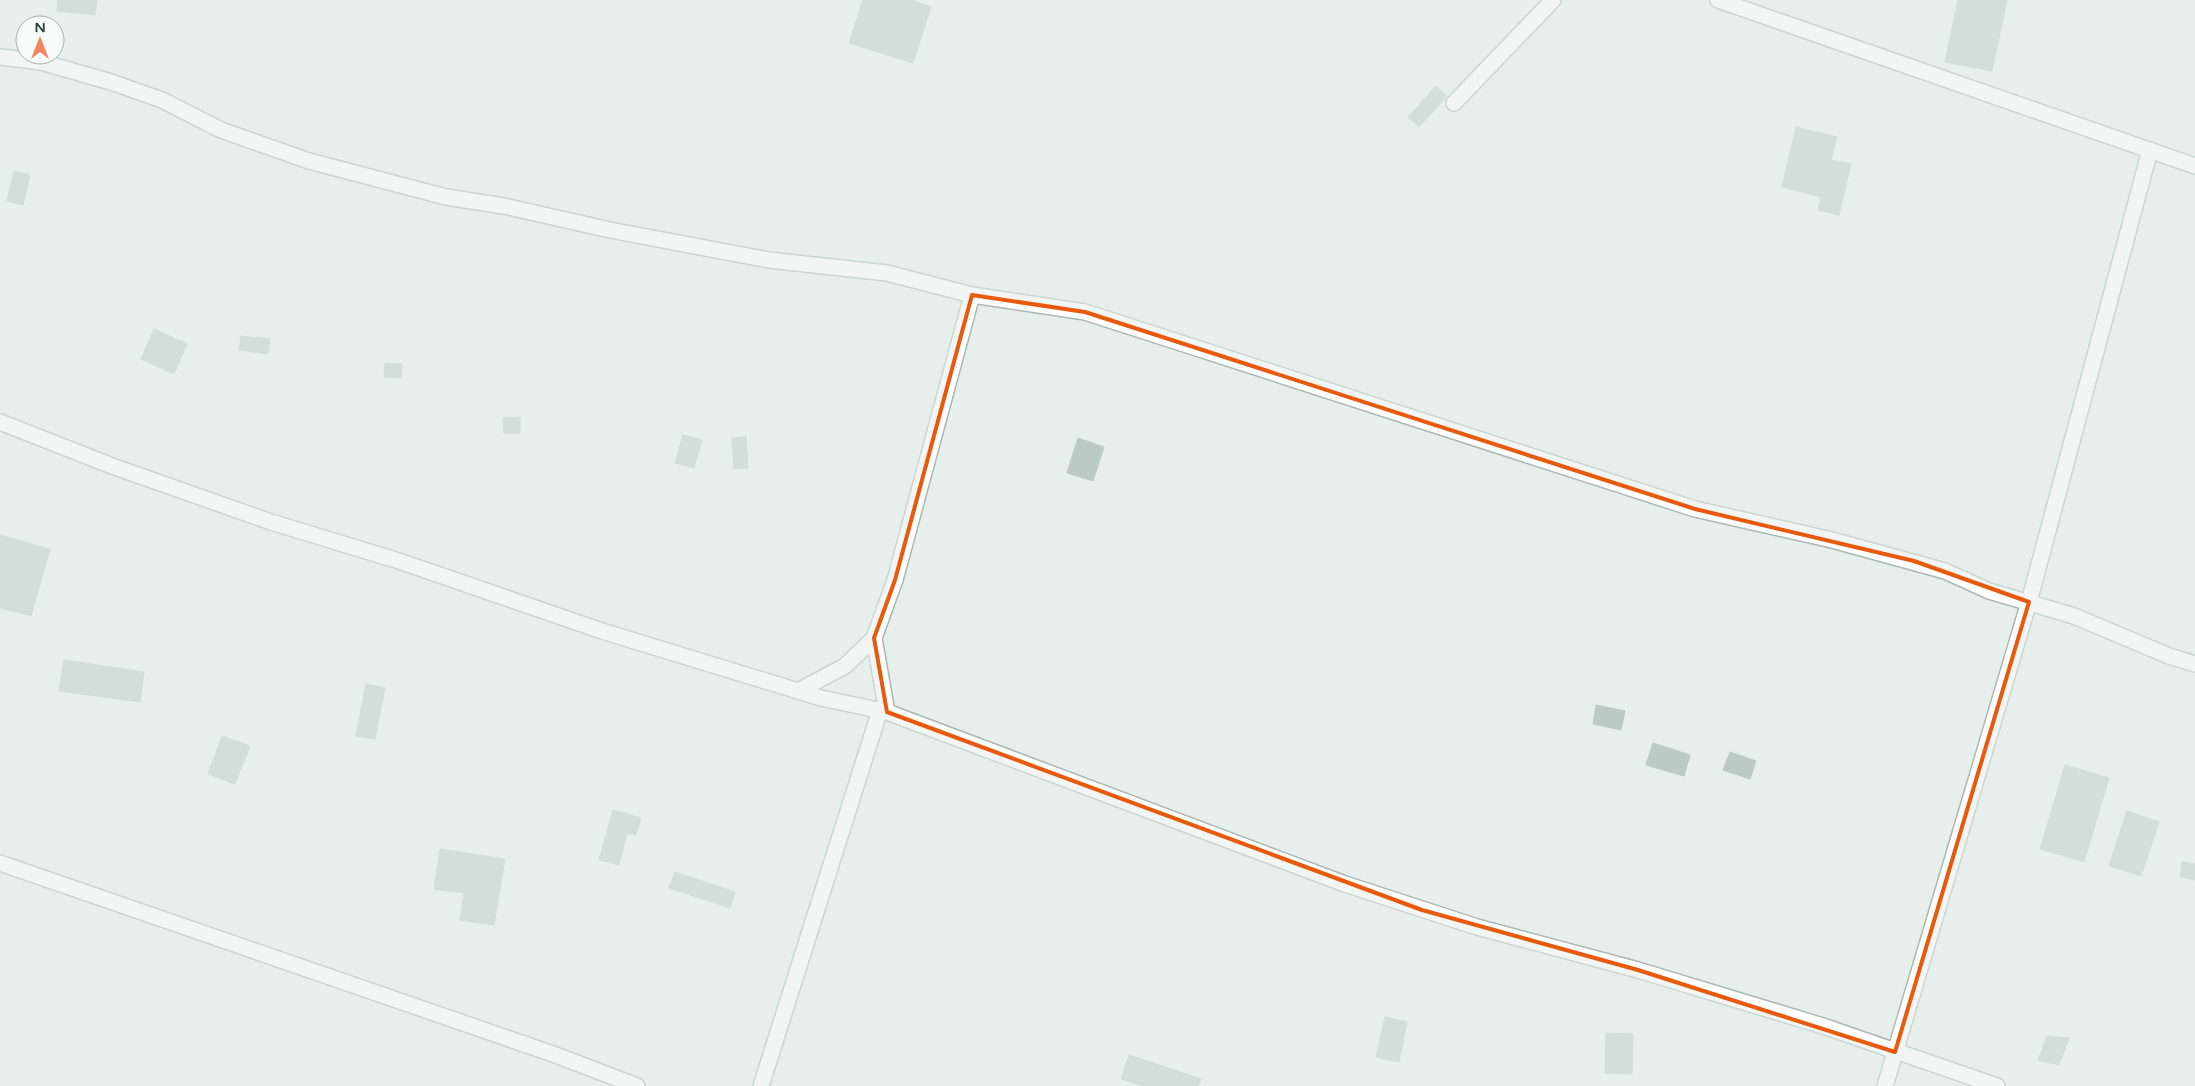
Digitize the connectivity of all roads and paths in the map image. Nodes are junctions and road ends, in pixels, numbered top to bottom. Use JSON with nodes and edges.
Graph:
{"nodes":[{"id":1,"x":1553,"y":0,"type":"edge"},
{"id":2,"x":1718,"y":0,"type":"edge"},
{"id":3,"x":0,"y":57,"type":"edge"},
{"id":4,"x":1454,"y":103,"type":"dead end"},
{"id":5,"x":2150,"y":150,"type":"junction"},
{"id":6,"x":2195,"y":166,"type":"edge"},
{"id":7,"x":972,"y":295,"type":"junction"},
{"id":8,"x":0,"y":422,"type":"edge"},
{"id":9,"x":2029,"y":602,"type":"junction"},
{"id":10,"x":874,"y":638,"type":"junction"},
{"id":11,"x":2195,"y":664,"type":"edge"},
{"id":12,"x":798,"y":691,"type":"junction"},
{"id":13,"x":884,"y":711,"type":"junction"},
{"id":14,"x":0,"y":863,"type":"edge"},
{"id":15,"x":1895,"y":1052,"type":"junction"},
{"id":16,"x":637,"y":1086,"type":"edge"},
{"id":17,"x":761,"y":1086,"type":"edge"},
{"id":18,"x":1885,"y":1086,"type":"edge"},
{"id":19,"x":1997,"y":1086,"type":"edge"}],
"edges":[{"from":1,"to":4,"type":"street"},
{"from":2,"to":5,"type":"street"},
{"from":3,"to":7,"type":"street"},
{"from":5,"to":6,"type":"street"},
{"from":5,"to":9,"type":"street"},
{"from":7,"to":9,"type":"street"},
{"from":7,"to":10,"type":"street"},
{"from":8,"to":12,"type":"street"},
{"from":9,"to":11,"type":"street"},
{"from":9,"to":15,"type":"street"},
{"from":10,"to":12,"type":"street"},
{"from":10,"to":13,"type":"street"},
{"from":12,"to":13,"type":"street"},
{"from":13,"to":15,"type":"street"},
{"from":13,"to":17,"type":"street"},
{"from":14,"to":16,"type":"street"},
{"from":15,"to":18,"type":"street"},
{"from":15,"to":19,"type":"street"}]}
